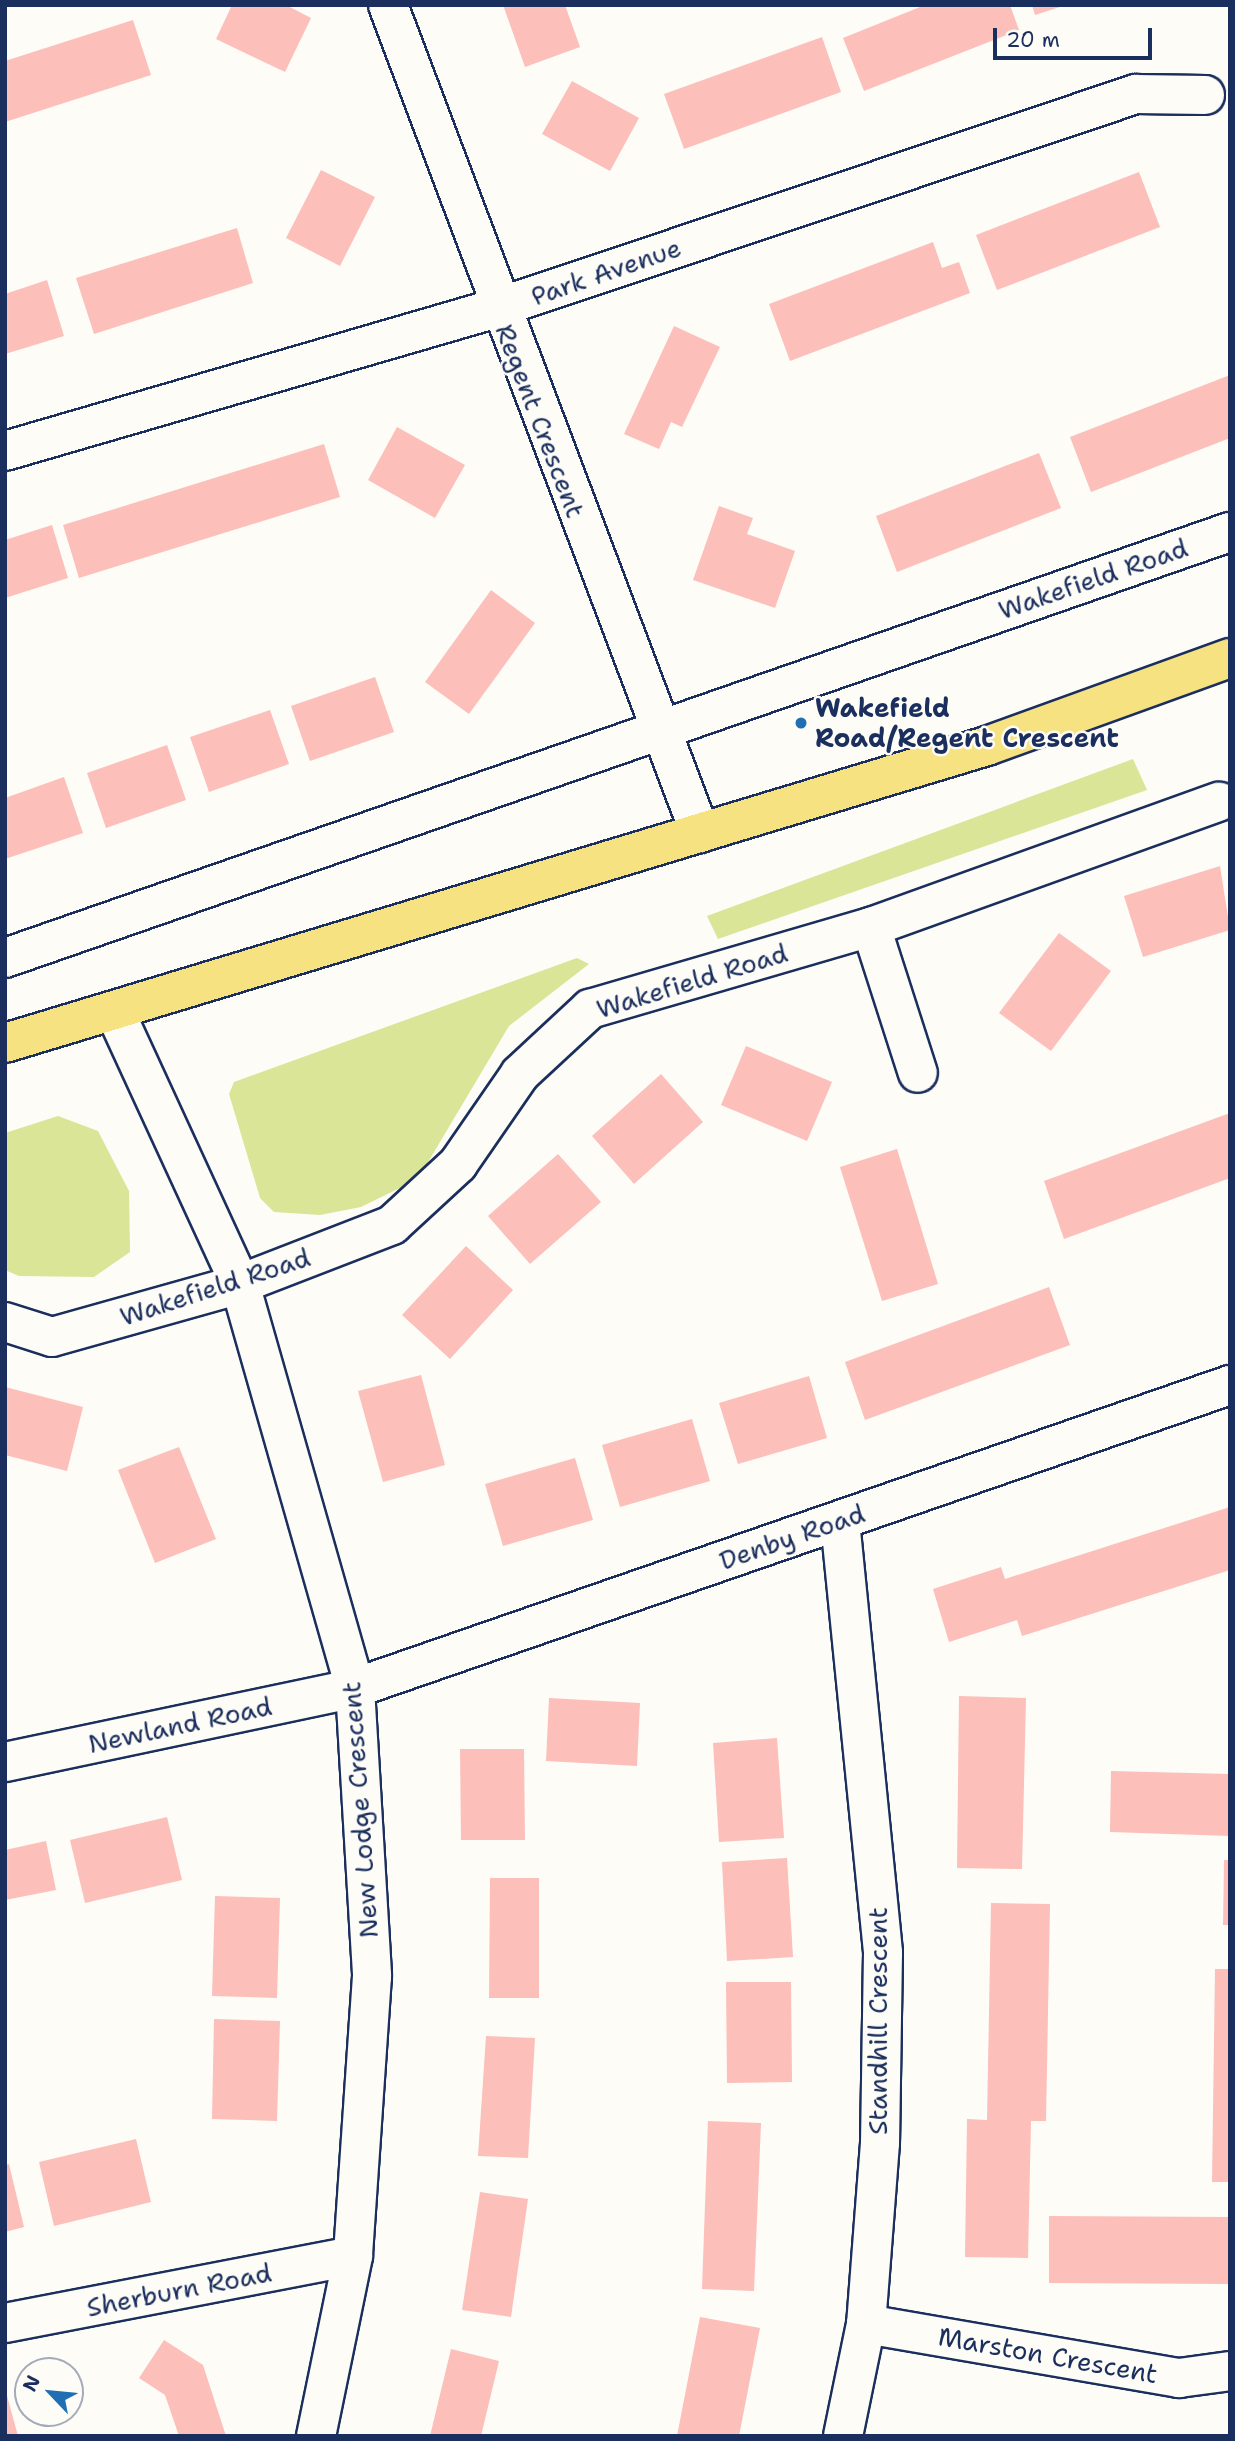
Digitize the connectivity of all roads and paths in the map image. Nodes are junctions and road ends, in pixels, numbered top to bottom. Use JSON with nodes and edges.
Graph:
{"nodes":[{"id":1,"x":388,"y":5,"type":"edge"},
{"id":2,"x":1205,"y":95,"type":"dead end"},
{"id":3,"x":497,"y":308,"type":"junction"},
{"id":4,"x":5,"y":451,"type":"edge"},
{"id":5,"x":1230,"y":532,"type":"edge"},
{"id":6,"x":1230,"y":658,"type":"edge"},
{"id":7,"x":656,"y":730,"type":"junction"},
{"id":8,"x":1219,"y":802,"type":"dead end"},
{"id":9,"x":700,"y":833,"type":"junction"},
{"id":10,"x":871,"y":927,"type":"junction"},
{"id":11,"x":5,"y":958,"type":"edge"},
{"id":12,"x":115,"y":1012,"type":"junction"},
{"id":13,"x":5,"y":1043,"type":"edge"},
{"id":14,"x":918,"y":1073,"type":"dead end"},
{"id":15,"x":240,"y":1284,"type":"junction"},
{"id":16,"x":5,"y":1322,"type":"edge"},
{"id":17,"x":1230,"y":1385,"type":"edge"},
{"id":18,"x":840,"y":1521,"type":"junction"},
{"id":19,"x":355,"y":1689,"type":"junction"},
{"id":20,"x":5,"y":1762,"type":"edge"},
{"id":21,"x":353,"y":2256,"type":"junction"},
{"id":22,"x":5,"y":2323,"type":"edge"},
{"id":23,"x":866,"y":2324,"type":"junction"},
{"id":24,"x":1230,"y":2371,"type":"edge"},
{"id":25,"x":316,"y":2436,"type":"edge"},
{"id":26,"x":843,"y":2436,"type":"edge"}],
"edges":[{"from":1,"to":3,"type":"street","name":"Regent Crescent"},
{"from":2,"to":3,"type":"street","name":"Park Avenue"},
{"from":3,"to":4,"type":"street","name":"Park Avenue"},
{"from":3,"to":7,"type":"street","name":"Regent Crescent"},
{"from":5,"to":7,"type":"street","name":"Wakefield Road"},
{"from":6,"to":9,"type":"main road"},
{"from":7,"to":9,"type":"street","name":"Regent Crescent"},
{"from":7,"to":11,"type":"street","name":"Wakefield Road"},
{"from":8,"to":10,"type":"street","name":"Wakefield Road"},
{"from":9,"to":12,"type":"main road"},
{"from":10,"to":14,"type":"street"},
{"from":10,"to":15,"type":"street","name":"Wakefield Road"},
{"from":12,"to":13,"type":"main road"},
{"from":12,"to":15,"type":"street","name":"New Lodge Crescent"},
{"from":15,"to":16,"type":"street","name":"Wakefield Road"},
{"from":15,"to":19,"type":"street","name":"New Lodge Crescent"},
{"from":17,"to":18,"type":"street","name":"Denby Road"},
{"from":18,"to":19,"type":"street","name":"Denby Road"},
{"from":18,"to":23,"type":"street","name":"Standhill Crescent"},
{"from":19,"to":20,"type":"street","name":"Newland Road"},
{"from":19,"to":21,"type":"street","name":"New Lodge Crescent"},
{"from":21,"to":22,"type":"street","name":"Sherburn Road"},
{"from":21,"to":25,"type":"street","name":"New Lodge Crescent"},
{"from":23,"to":24,"type":"street","name":"Marston Crescent"},
{"from":23,"to":26,"type":"street","name":"Standhill Crescent"}]}
